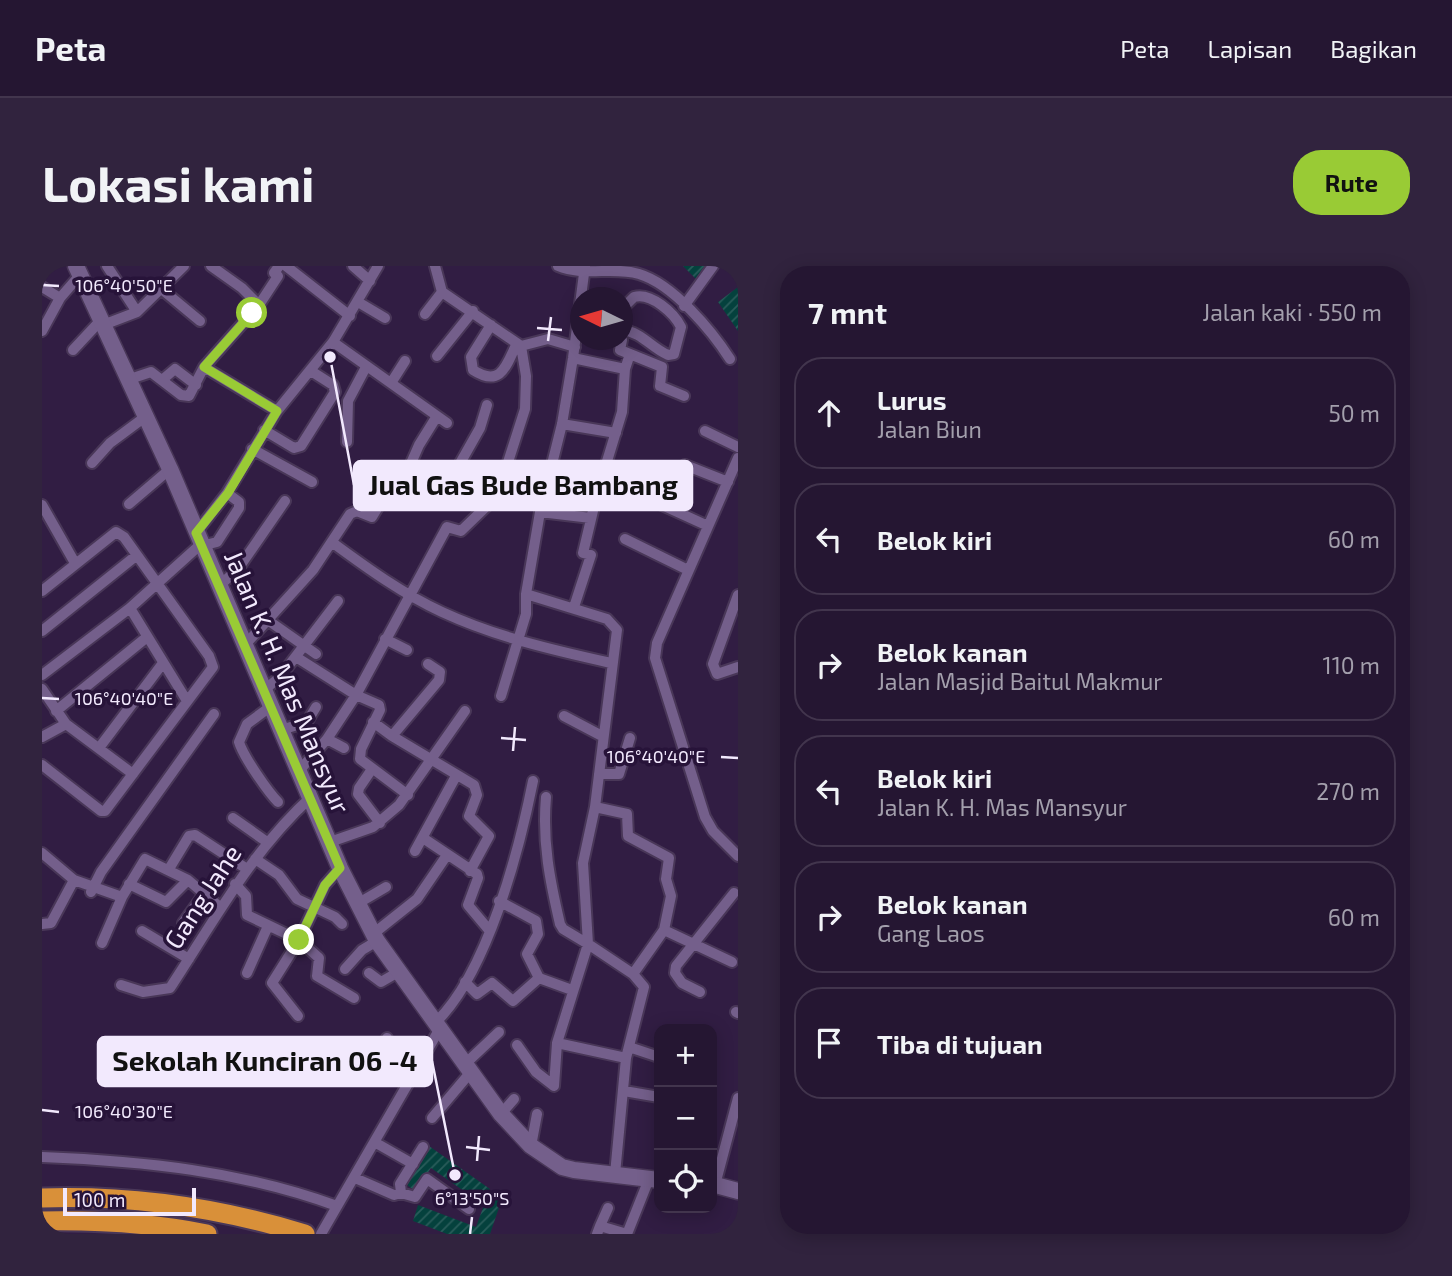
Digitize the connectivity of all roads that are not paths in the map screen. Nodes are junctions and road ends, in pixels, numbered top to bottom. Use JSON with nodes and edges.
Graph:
{"nodes":[{"id":1,"x":107,"y":266,"type":"edge"},
{"id":2,"x":184,"y":266,"type":"edge"},
{"id":3,"x":211,"y":266,"type":"edge"},
{"id":4,"x":353,"y":266,"type":"edge"},
{"id":5,"x":378,"y":266,"type":"edge"},
{"id":6,"x":558,"y":266,"type":"edge"},
{"id":7,"x":713,"y":266,"type":"edge"},
{"id":8,"x":278,"y":267,"type":"edge"},
{"id":9,"x":437,"y":267,"type":"edge"},
{"id":10,"x":584,"y":269,"type":"edge"},
{"id":11,"x":78,"y":270,"type":"edge"},
{"id":12,"x":370,"y":281,"type":"junction"},
{"id":13,"x":42,"y":287,"type":"edge"},
{"id":14,"x":159,"y":287,"type":"junction"},
{"id":15,"x":582,"y":287,"type":"edge"},
{"id":16,"x":442,"y":292,"type":"junction"},
{"id":17,"x":60,"y":298,"type":"junction"},
{"id":18,"x":633,"y":298,"type":"edge"},
{"id":19,"x":358,"y":302,"type":"junction"},
{"id":20,"x":259,"y":305,"type":"junction"},
{"id":21,"x":684,"y":306,"type":"junction"},
{"id":22,"x":137,"y":312,"type":"junction"},
{"id":23,"x":473,"y":312,"type":"junction"},
{"id":24,"x":425,"y":314,"type":"dead end"},
{"id":25,"x":350,"y":316,"type":"junction"},
{"id":26,"x":385,"y":318,"type":"dead end"},
{"id":27,"x":200,"y":321,"type":"dead end"},
{"id":28,"x":102,"y":323,"type":"junction"},
{"id":29,"x":491,"y":325,"type":"junction"},
{"id":30,"x":42,"y":331,"type":"edge"},
{"id":31,"x":633,"y":333,"type":"edge"},
{"id":32,"x":333,"y":342,"type":"junction"},
{"id":33,"x":519,"y":344,"type":"junction"},
{"id":34,"x":73,"y":350,"type":"dead end"},
{"id":35,"x":620,"y":350,"type":"edge"},
{"id":36,"x":574,"y":352,"type":"junction"},
{"id":37,"x":630,"y":354,"type":"junction"},
{"id":38,"x":437,"y":356,"type":"dead end"},
{"id":39,"x":730,"y":359,"type":"dead end"},
{"id":40,"x":405,"y":361,"type":"dead end"},
{"id":41,"x":204,"y":367,"type":"junction"},
{"id":42,"x":366,"y":367,"type":"junction"},
{"id":43,"x":625,"y":369,"type":"junction"},
{"id":44,"x":312,"y":371,"type":"junction"},
{"id":45,"x":127,"y":380,"type":"junction"},
{"id":46,"x":162,"y":380,"type":"junction"},
{"id":47,"x":391,"y":383,"type":"junction"},
{"id":48,"x":196,"y":385,"type":"junction"},
{"id":49,"x":684,"y":396,"type":"dead end"},
{"id":50,"x":486,"y":405,"type":"dead end"},
{"id":51,"x":277,"y":411,"type":"junction"},
{"id":52,"x":437,"y":416,"type":"junction"},
{"id":53,"x":145,"y":417,"type":"junction"},
{"id":54,"x":447,"y":423,"type":"dead end"},
{"id":55,"x":562,"y":424,"type":"junction"},
{"id":56,"x":264,"y":430,"type":"junction"},
{"id":57,"x":705,"y":431,"type":"dead end"},
{"id":58,"x":616,"y":433,"type":"junction"},
{"id":59,"x":346,"y":442,"type":"dead end"},
{"id":60,"x":738,"y":447,"type":"edge"},
{"id":61,"x":252,"y":449,"type":"junction"},
{"id":62,"x":738,"y":458,"type":"edge"},
{"id":63,"x":92,"y":463,"type":"dead end"},
{"id":64,"x":685,"y":465,"type":"dead end"},
{"id":65,"x":170,"y":469,"type":"junction"},
{"id":66,"x":312,"y":482,"type":"dead end"},
{"id":67,"x":728,"y":482,"type":"junction"},
{"id":68,"x":228,"y":493,"type":"junction"},
{"id":69,"x":638,"y":494,"type":"dead end"},
{"id":70,"x":493,"y":500,"type":"junction"},
{"id":71,"x":285,"y":501,"type":"dead end"},
{"id":72,"x":42,"y":505,"type":"edge"},
{"id":73,"x":129,"y":505,"type":"dead end"},
{"id":74,"x":540,"y":512,"type":"junction"},
{"id":75,"x":591,"y":518,"type":"junction"},
{"id":76,"x":708,"y":526,"type":"junction"},
{"id":77,"x":625,"y":539,"type":"dead end"},
{"id":78,"x":199,"y":541,"type":"junction"},
{"id":79,"x":333,"y":543,"type":"junction"},
{"id":80,"x":137,"y":555,"type":"junction"},
{"id":81,"x":75,"y":563,"type":"junction"},
{"id":82,"x":688,"y":570,"type":"junction"},
{"id":83,"x":157,"y":584,"type":"junction"},
{"id":84,"x":219,"y":586,"type":"junction"},
{"id":85,"x":42,"y":591,"type":"edge"},
{"id":86,"x":409,"y":594,"type":"junction"},
{"id":87,"x":526,"y":594,"type":"junction"},
{"id":88,"x":738,"y":595,"type":"edge"},
{"id":89,"x":338,"y":601,"type":"dead end"},
{"id":90,"x":574,"y":607,"type":"junction"},
{"id":91,"x":130,"y":608,"type":"junction"},
{"id":92,"x":269,"y":621,"type":"junction"},
{"id":93,"x":42,"y":631,"type":"edge"},
{"id":94,"x":147,"y":637,"type":"junction"},
{"id":95,"x":386,"y":639,"type":"junction"},
{"id":96,"x":516,"y":641,"type":"junction"},
{"id":97,"x":244,"y":646,"type":"junction"},
{"id":98,"x":304,"y":646,"type":"junction"},
{"id":99,"x":407,"y":650,"type":"dead end"},
{"id":100,"x":316,"y":654,"type":"dead end"},
{"id":101,"x":296,"y":657,"type":"junction"},
{"id":102,"x":163,"y":663,"type":"junction"},
{"id":103,"x":611,"y":663,"type":"junction"},
{"id":104,"x":428,"y":664,"type":"dead end"},
{"id":105,"x":738,"y":667,"type":"edge"},
{"id":106,"x":42,"y":675,"type":"edge"},
{"id":107,"x":42,"y":689,"type":"edge"},
{"id":108,"x":263,"y":691,"type":"junction"},
{"id":109,"x":356,"y":695,"type":"junction"},
{"id":110,"x":501,"y":696,"type":"dead end"},
{"id":111,"x":187,"y":701,"type":"junction"},
{"id":112,"x":270,"y":707,"type":"junction"},
{"id":113,"x":316,"y":707,"type":"dead end"},
{"id":114,"x":56,"y":711,"type":"junction"},
{"id":115,"x":466,"y":711,"type":"dead end"},
{"id":116,"x":214,"y":715,"type":"dead end"},
{"id":117,"x":564,"y":716,"type":"dead end"},
{"id":118,"x":373,"y":722,"type":"junction"},
{"id":119,"x":66,"y":724,"type":"junction"},
{"id":120,"x":281,"y":730,"type":"junction"},
{"id":121,"x":392,"y":736,"type":"junction"},
{"id":122,"x":602,"y":736,"type":"junction"},
{"id":123,"x":42,"y":737,"type":"edge"},
{"id":124,"x":630,"y":738,"type":"dead end"},
{"id":125,"x":327,"y":739,"type":"junction"},
{"id":126,"x":99,"y":748,"type":"junction"},
{"id":127,"x":344,"y":748,"type":"dead end"},
{"id":128,"x":430,"y":760,"type":"junction"},
{"id":129,"x":42,"y":765,"type":"edge"},
{"id":130,"x":372,"y":769,"type":"junction"},
{"id":131,"x":299,"y":771,"type":"junction"},
{"id":132,"x":133,"y":774,"type":"junction"},
{"id":133,"x":598,"y":774,"type":"junction"},
{"id":134,"x":456,"y":776,"type":"junction"},
{"id":135,"x":533,"y":781,"type":"dead end"},
{"id":136,"x":408,"y":795,"type":"junction"},
{"id":137,"x":311,"y":797,"type":"junction"},
{"id":138,"x":546,"y":797,"type":"dead end"},
{"id":139,"x":278,"y":802,"type":"dead end"},
{"id":140,"x":595,"y":807,"type":"junction"},
{"id":141,"x":233,"y":818,"type":"dead end"},
{"id":142,"x":380,"y":822,"type":"junction"},
{"id":143,"x":423,"y":838,"type":"junction"},
{"id":144,"x":267,"y":842,"type":"junction"},
{"id":145,"x":330,"y":842,"type":"junction"},
{"id":146,"x":415,"y":851,"type":"dead end"},
{"id":147,"x":42,"y":853,"type":"edge"},
{"id":148,"x":447,"y":855,"type":"junction"},
{"id":149,"x":738,"y":856,"type":"edge"},
{"id":150,"x":255,"y":859,"type":"junction"},
{"id":151,"x":340,"y":868,"type":"junction"},
{"id":152,"x":169,"y":869,"type":"junction"},
{"id":153,"x":247,"y":869,"type":"junction"},
{"id":154,"x":470,"y":871,"type":"junction"},
{"id":155,"x":74,"y":880,"type":"junction"},
{"id":156,"x":188,"y":880,"type":"junction"},
{"id":157,"x":129,"y":884,"type":"junction"},
{"id":158,"x":235,"y":884,"type":"junction"},
{"id":159,"x":386,"y":887,"type":"dead end"},
{"id":160,"x":92,"y":889,"type":"junction"},
{"id":161,"x":734,"y":892,"type":"dead end"},
{"id":162,"x":204,"y":894,"type":"junction"},
{"id":163,"x":122,"y":897,"type":"junction"},
{"id":164,"x":499,"y":901,"type":"junction"},
{"id":165,"x":357,"y":904,"type":"junction"},
{"id":166,"x":194,"y":906,"type":"junction"},
{"id":167,"x":221,"y":908,"type":"junction"},
{"id":168,"x":312,"y":908,"type":"junction"},
{"id":169,"x":212,"y":922,"type":"junction"},
{"id":170,"x":183,"y":923,"type":"dead end"},
{"id":171,"x":42,"y":924,"type":"edge"},
{"id":172,"x":342,"y":924,"type":"dead end"},
{"id":173,"x":268,"y":926,"type":"junction"},
{"id":174,"x":489,"y":930,"type":"junction"},
{"id":175,"x":664,"y":930,"type":"junction"},
{"id":176,"x":142,"y":931,"type":"dead end"},
{"id":177,"x":375,"y":938,"type":"junction"},
{"id":178,"x":299,"y":940,"type":"junction"},
{"id":179,"x":102,"y":943,"type":"dead end"},
{"id":180,"x":588,"y":944,"type":"junction"},
{"id":181,"x":692,"y":944,"type":"junction"},
{"id":182,"x":189,"y":959,"type":"junction"},
{"id":183,"x":732,"y":962,"type":"dead end"},
{"id":184,"x":345,"y":969,"type":"dead end"},
{"id":185,"x":400,"y":971,"type":"junction"},
{"id":186,"x":247,"y":973,"type":"dead end"},
{"id":187,"x":369,"y":973,"type":"dead end"},
{"id":188,"x":633,"y":974,"type":"junction"},
{"id":189,"x":539,"y":978,"type":"junction"},
{"id":190,"x":465,"y":982,"type":"junction"},
{"id":191,"x":121,"y":985,"type":"dead end"},
{"id":192,"x":572,"y":990,"type":"junction"},
{"id":193,"x":701,"y":992,"type":"dead end"},
{"id":194,"x":354,"y":998,"type":"dead end"},
{"id":195,"x":298,"y":1016,"type":"dead end"},
{"id":196,"x":437,"y":1026,"type":"junction"},
{"id":197,"x":499,"y":1032,"type":"dead end"},
{"id":198,"x":387,"y":1038,"type":"dead end"},
{"id":199,"x":557,"y":1043,"type":"junction"},
{"id":200,"x":517,"y":1045,"type":"dead end"},
{"id":201,"x":628,"y":1052,"type":"junction"},
{"id":202,"x":654,"y":1056,"type":"edge"},
{"id":203,"x":467,"y":1069,"type":"junction"},
{"id":204,"x":415,"y":1070,"type":"junction"},
{"id":205,"x":624,"y":1091,"type":"junction"},
{"id":206,"x":654,"y":1096,"type":"edge"},
{"id":207,"x":738,"y":1098,"type":"edge"},
{"id":208,"x":514,"y":1099,"type":"dead end"},
{"id":209,"x":501,"y":1114,"type":"junction"},
{"id":210,"x":537,"y":1114,"type":"dead end"},
{"id":211,"x":432,"y":1118,"type":"dead end"},
{"id":212,"x":719,"y":1142,"type":"dead end"},
{"id":213,"x":376,"y":1143,"type":"junction"},
{"id":214,"x":531,"y":1146,"type":"junction"},
{"id":215,"x":424,"y":1147,"type":"dead end"},
{"id":216,"x":716,"y":1150,"type":"edge"},
{"id":217,"x":42,"y":1157,"type":"edge"},
{"id":218,"x":413,"y":1164,"type":"junction"},
{"id":219,"x":717,"y":1171,"type":"edge"},
{"id":220,"x":615,"y":1174,"type":"junction"},
{"id":221,"x":355,"y":1178,"type":"junction"},
{"id":222,"x":654,"y":1179,"type":"edge"},
{"id":223,"x":717,"y":1186,"type":"edge"},
{"id":224,"x":738,"y":1191,"type":"edge"},
{"id":225,"x":401,"y":1193,"type":"junction"},
{"id":226,"x":42,"y":1198,"type":"edge"},
{"id":227,"x":337,"y":1206,"type":"junction"},
{"id":228,"x":608,"y":1208,"type":"dead end"},
{"id":229,"x":469,"y":1209,"type":"dead end"},
{"id":230,"x":42,"y":1221,"type":"edge"},
{"id":231,"x":598,"y":1230,"type":"edge"},
{"id":232,"x":207,"y":1234,"type":"edge"},
{"id":233,"x":305,"y":1234,"type":"edge"},
{"id":234,"x":321,"y":1234,"type":"edge"}],
"edges":[{"from":1,"to":22,"type":"street"},
{"from":2,"to":14,"type":"street"},
{"from":3,"to":20,"type":"street"},
{"from":4,"to":12,"type":"street"},
{"from":5,"to":12,"type":"street"},
{"from":6,"to":10,"type":"street"},
{"from":7,"to":21,"type":"street"},
{"from":8,"to":20,"type":"street"},
{"from":8,"to":25,"type":"street"},
{"from":9,"to":16,"type":"street"},
{"from":10,"to":15,"type":"street"},
{"from":10,"to":21,"type":"street"},
{"from":11,"to":17,"type":"street"},
{"from":11,"to":28,"type":"street","name":"Jalan K. H. Mas Mansyur"},
{"from":12,"to":19,"type":"street"},
{"from":13,"to":17,"type":"street"},
{"from":14,"to":22,"type":"street"},
{"from":14,"to":27,"type":"street"},
{"from":16,"to":23,"type":"street"},
{"from":16,"to":24,"type":"street"},
{"from":17,"to":30,"type":"street"},
{"from":18,"to":31,"type":"street"},
{"from":19,"to":25,"type":"street"},
{"from":19,"to":26,"type":"street"},
{"from":20,"to":41,"type":"street"},
{"from":21,"to":39,"type":"street"},
{"from":22,"to":28,"type":"street"},
{"from":23,"to":29,"type":"street"},
{"from":23,"to":38,"type":"street"},
{"from":25,"to":32,"type":"street"},
{"from":28,"to":34,"type":"street"},
{"from":28,"to":45,"type":"street","name":"Jalan K. H. Mas Mansyur"},
{"from":29,"to":33,"type":"street"},
{"from":29,"to":33,"type":"street"},
{"from":32,"to":42,"type":"street"},
{"from":32,"to":44,"type":"street"},
{"from":33,"to":36,"type":"street"},
{"from":33,"to":70,"type":"street"},
{"from":35,"to":37,"type":"street"},
{"from":36,"to":43,"type":"street"},
{"from":36,"to":55,"type":"street"},
{"from":37,"to":43,"type":"street"},
{"from":37,"to":49,"type":"street"},
{"from":40,"to":47,"type":"street"},
{"from":41,"to":48,"type":"street"},
{"from":41,"to":51,"type":"street"},
{"from":42,"to":47,"type":"street"},
{"from":42,"to":59,"type":"street"},
{"from":43,"to":58,"type":"street"},
{"from":44,"to":51,"type":"street"},
{"from":44,"to":56,"type":"street"},
{"from":45,"to":46,"type":"street"},
{"from":45,"to":53,"type":"street","name":"Jalan K. H. Mas Mansyur"},
{"from":46,"to":48,"type":"street"},
{"from":46,"to":48,"type":"street"},
{"from":47,"to":52,"type":"street"},
{"from":50,"to":70,"type":"street"},
{"from":51,"to":56,"type":"street"},
{"from":52,"to":54,"type":"street"},
{"from":52,"to":79,"type":"street"},
{"from":53,"to":63,"type":"street"},
{"from":53,"to":65,"type":"street","name":"Jalan K. H. Mas Mansyur"},
{"from":55,"to":58,"type":"street"},
{"from":55,"to":74,"type":"street"},
{"from":56,"to":61,"type":"street"},
{"from":57,"to":60,"type":"street"},
{"from":58,"to":75,"type":"street"},
{"from":61,"to":66,"type":"street"},
{"from":61,"to":68,"type":"street"},
{"from":62,"to":67,"type":"street"},
{"from":64,"to":67,"type":"street"},
{"from":65,"to":73,"type":"street"},
{"from":65,"to":78,"type":"street","name":"Jalan K. H. Mas Mansyur"},
{"from":67,"to":76,"type":"street"},
{"from":68,"to":78,"type":"street"},
{"from":68,"to":78,"type":"street"},
{"from":69,"to":76,"type":"street"},
{"from":70,"to":86,"type":"street"},
{"from":71,"to":84,"type":"street"},
{"from":72,"to":81,"type":"street"},
{"from":74,"to":75,"type":"street"},
{"from":74,"to":87,"type":"street"},
{"from":75,"to":90,"type":"street"},
{"from":76,"to":82,"type":"street"},
{"from":77,"to":82,"type":"street"},
{"from":78,"to":83,"type":"street"},
{"from":78,"to":84,"type":"street","name":"Jalan K. H. Mas Mansyur"},
{"from":79,"to":86,"type":"street"},
{"from":79,"to":92,"type":"street"},
{"from":80,"to":81,"type":"street"},
{"from":80,"to":83,"type":"street"},
{"from":80,"to":93,"type":"street"},
{"from":81,"to":85,"type":"street"},
{"from":82,"to":149,"type":"street"},
{"from":83,"to":91,"type":"street"},
{"from":83,"to":111,"type":"street"},
{"from":84,"to":97,"type":"street","name":"Jalan K. H. Mas Mansyur"},
{"from":86,"to":95,"type":"street"},
{"from":86,"to":96,"type":"street"},
{"from":87,"to":90,"type":"street"},
{"from":87,"to":96,"type":"street"},
{"from":88,"to":105,"type":"street"},
{"from":89,"to":98,"type":"street"},
{"from":90,"to":103,"type":"street"},
{"from":91,"to":94,"type":"street"},
{"from":91,"to":106,"type":"street"},
{"from":92,"to":97,"type":"street"},
{"from":92,"to":98,"type":"street"},
{"from":94,"to":102,"type":"street"},
{"from":94,"to":114,"type":"street"},
{"from":95,"to":99,"type":"street"},
{"from":95,"to":109,"type":"street"},
{"from":96,"to":103,"type":"street"},
{"from":96,"to":110,"type":"street"},
{"from":97,"to":108,"type":"street","name":"Jalan K. H. Mas Mansyur"},
{"from":98,"to":100,"type":"street"},
{"from":98,"to":101,"type":"street"},
{"from":101,"to":108,"type":"street"},
{"from":101,"to":109,"type":"street"},
{"from":102,"to":111,"type":"street"},
{"from":102,"to":126,"type":"street"},
{"from":103,"to":122,"type":"street"},
{"from":104,"to":121,"type":"street"},
{"from":107,"to":114,"type":"street"},
{"from":108,"to":112,"type":"street","name":"Jalan K. H. Mas Mansyur"},
{"from":109,"to":118,"type":"street"},
{"from":109,"to":125,"type":"street"},
{"from":111,"to":132,"type":"street"},
{"from":112,"to":120,"type":"street","name":"Jalan K. H. Mas Mansyur"},
{"from":112,"to":139,"type":"street"},
{"from":113,"to":120,"type":"street"},
{"from":114,"to":119,"type":"street"},
{"from":115,"to":128,"type":"street"},
{"from":116,"to":160,"type":"street"},
{"from":117,"to":122,"type":"street"},
{"from":118,"to":121,"type":"street"},
{"from":118,"to":130,"type":"street"},
{"from":119,"to":123,"type":"street"},
{"from":119,"to":126,"type":"street"},
{"from":120,"to":131,"type":"street","name":"Jalan K. H. Mas Mansyur"},
{"from":121,"to":128,"type":"street"},
{"from":122,"to":133,"type":"street"},
{"from":124,"to":133,"type":"street"},
{"from":125,"to":127,"type":"street"},
{"from":125,"to":131,"type":"street"},
{"from":126,"to":132,"type":"street"},
{"from":128,"to":134,"type":"street"},
{"from":128,"to":136,"type":"street"},
{"from":129,"to":132,"type":"street"},
{"from":130,"to":136,"type":"street"},
{"from":130,"to":142,"type":"street"},
{"from":131,"to":137,"type":"street","name":"Jalan K. H. Mas Mansyur"},
{"from":133,"to":140,"type":"street"},
{"from":134,"to":143,"type":"street"},
{"from":134,"to":154,"type":"street"},
{"from":135,"to":164,"type":"street"},
{"from":136,"to":142,"type":"street"},
{"from":137,"to":144,"type":"street","name":"Gang Jahe"},
{"from":137,"to":145,"type":"street","name":"Jalan K. H. Mas Mansyur"},
{"from":138,"to":180,"type":"street"},
{"from":140,"to":175,"type":"street"},
{"from":140,"to":180,"type":"street"},
{"from":141,"to":144,"type":"street"},
{"from":142,"to":145,"type":"street"},
{"from":143,"to":146,"type":"street"},
{"from":143,"to":148,"type":"street"},
{"from":144,"to":150,"type":"street","name":"Gang Jahe"},
{"from":145,"to":151,"type":"street","name":"Jalan K. H. Mas Mansyur"},
{"from":147,"to":155,"type":"street"},
{"from":148,"to":154,"type":"street"},
{"from":148,"to":177,"type":"street"},
{"from":150,"to":153,"type":"street","name":"Gang Jahe"},
{"from":150,"to":168,"type":"street"},
{"from":151,"to":165,"type":"street","name":"Jalan K. H. Mas Mansyur"},
{"from":151,"to":168,"type":"street"},
{"from":152,"to":153,"type":"street"},
{"from":152,"to":156,"type":"street"},
{"from":152,"to":157,"type":"street"},
{"from":153,"to":158,"type":"street","name":"Gang Jahe"},
{"from":154,"to":174,"type":"street"},
{"from":155,"to":160,"type":"street"},
{"from":155,"to":171,"type":"street"},
{"from":156,"to":157,"type":"street"},
{"from":156,"to":162,"type":"street"},
{"from":157,"to":163,"type":"street"},
{"from":158,"to":167,"type":"street","name":"Gang Jahe"},
{"from":158,"to":173,"type":"street"},
{"from":159,"to":165,"type":"street"},
{"from":160,"to":163,"type":"street"},
{"from":161,"to":181,"type":"street"},
{"from":162,"to":166,"type":"street"},
{"from":162,"to":167,"type":"street"},
{"from":163,"to":179,"type":"street"},
{"from":164,"to":174,"type":"street"},
{"from":164,"to":189,"type":"street"},
{"from":165,"to":177,"type":"street","name":"Jalan K. H. Mas Mansyur"},
{"from":166,"to":169,"type":"street"},
{"from":166,"to":170,"type":"street"},
{"from":167,"to":169,"type":"street","name":"Gang Jahe"},
{"from":168,"to":172,"type":"street"},
{"from":168,"to":178,"type":"street"},
{"from":169,"to":182,"type":"street","name":"Gang Jahe"},
{"from":173,"to":178,"type":"street"},
{"from":173,"to":186,"type":"street"},
{"from":174,"to":190,"type":"street"},
{"from":175,"to":181,"type":"street"},
{"from":175,"to":188,"type":"street"},
{"from":176,"to":182,"type":"street"},
{"from":177,"to":184,"type":"street"},
{"from":177,"to":185,"type":"street","name":"Jalan K. H. Mas Mansyur"},
{"from":178,"to":194,"type":"street"},
{"from":178,"to":195,"type":"street"},
{"from":180,"to":188,"type":"street"},
{"from":180,"to":192,"type":"street"},
{"from":181,"to":183,"type":"street"},
{"from":181,"to":193,"type":"street"},
{"from":182,"to":191,"type":"street","name":"Gang Jahe"},
{"from":185,"to":187,"type":"street"},
{"from":185,"to":196,"type":"street","name":"Jalan K. H. Mas Mansyur"},
{"from":188,"to":201,"type":"street"},
{"from":189,"to":190,"type":"street"},
{"from":189,"to":192,"type":"street"},
{"from":190,"to":196,"type":"street"},
{"from":192,"to":199,"type":"street"},
{"from":196,"to":203,"type":"street","name":"Jalan K. H. Mas Mansyur"},
{"from":196,"to":204,"type":"street"},
{"from":197,"to":203,"type":"street"},
{"from":198,"to":204,"type":"street"},
{"from":199,"to":200,"type":"street"},
{"from":199,"to":201,"type":"street"},
{"from":201,"to":202,"type":"street"},
{"from":201,"to":205,"type":"street"},
{"from":203,"to":209,"type":"street","name":"Jalan K. H. Mas Mansyur"},
{"from":203,"to":211,"type":"street"},
{"from":204,"to":213,"type":"street"},
{"from":205,"to":206,"type":"street"},
{"from":205,"to":220,"type":"street"},
{"from":207,"to":219,"type":"street"},
{"from":208,"to":209,"type":"street"},
{"from":209,"to":214,"type":"street","name":"Jalan K. H. Mas Mansyur"},
{"from":210,"to":214,"type":"street"},
{"from":212,"to":216,"type":"street"},
{"from":213,"to":218,"type":"street"},
{"from":213,"to":221,"type":"street"},
{"from":214,"to":220,"type":"street","name":"Jalan K. H. Mas Mansyur"},
{"from":215,"to":218,"type":"street"},
{"from":217,"to":227,"type":"street"},
{"from":218,"to":225,"type":"street"},
{"from":220,"to":222,"type":"street","name":"Jalan K. H. Mas Mansyur"},
{"from":221,"to":225,"type":"street"},
{"from":221,"to":227,"type":"street"},
{"from":222,"to":231,"type":"street"},
{"from":223,"to":224,"type":"street"},
{"from":225,"to":229,"type":"street"},
{"from":226,"to":233,"type":"highway"},
{"from":227,"to":234,"type":"street"},
{"from":228,"to":231,"type":"street"},
{"from":230,"to":232,"type":"highway"}]}
